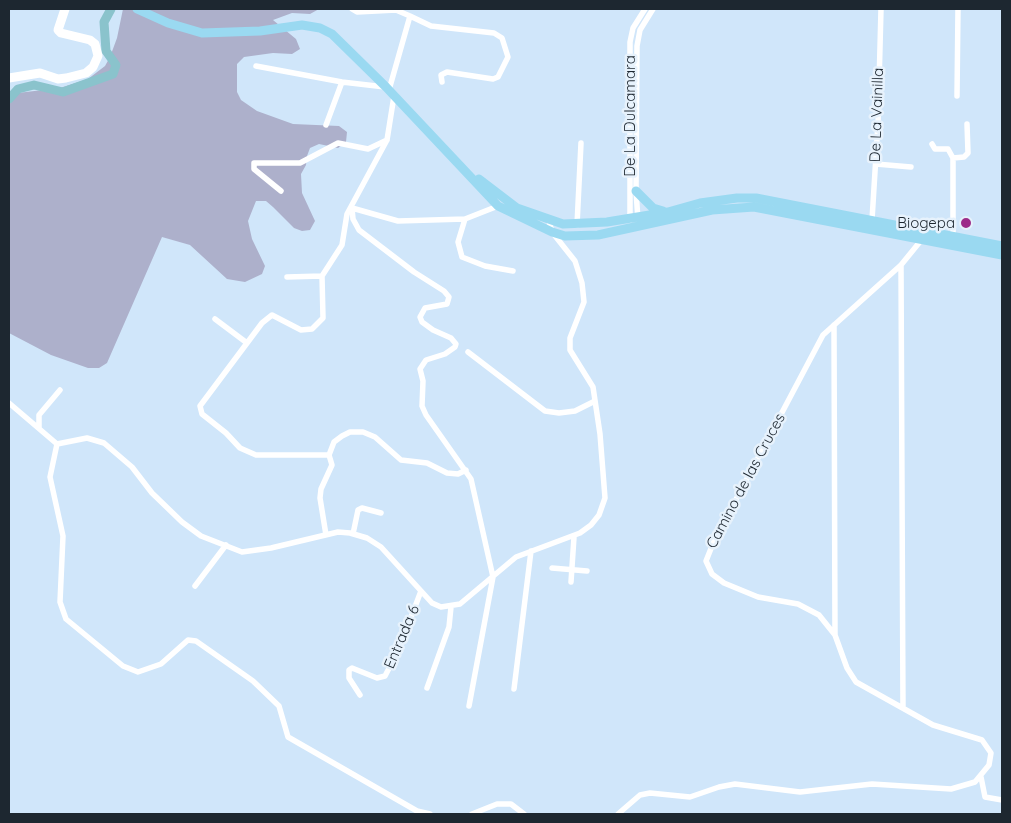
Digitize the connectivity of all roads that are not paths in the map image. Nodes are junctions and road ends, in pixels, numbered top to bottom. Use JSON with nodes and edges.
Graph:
{"nodes":[{"id":1,"x":65,"y":9,"type":"edge"},
{"id":2,"x":137,"y":9,"type":"edge"},
{"id":3,"x":352,"y":9,"type":"edge"},
{"id":4,"x":645,"y":9,"type":"edge"},
{"id":5,"x":653,"y":9,"type":"edge"},
{"id":6,"x":881,"y":9,"type":"edge"},
{"id":7,"x":958,"y":9,"type":"edge"},
{"id":8,"x":410,"y":16,"type":"junction"},
{"id":9,"x":256,"y":66,"type":"dead end"},
{"id":10,"x":9,"y":78,"type":"edge"},
{"id":11,"x":342,"y":82,"type":"junction"},
{"id":12,"x":442,"y":82,"type":"dead end"},
{"id":13,"x":390,"y":91,"type":"junction"},
{"id":14,"x":957,"y":96,"type":"dead end"},
{"id":15,"x":966,"y":124,"type":"dead end"},
{"id":16,"x":326,"y":125,"type":"dead end"},
{"id":17,"x":387,"y":140,"type":"junction"},
{"id":18,"x":581,"y":143,"type":"dead end"},
{"id":19,"x":932,"y":144,"type":"dead end"},
{"id":20,"x":953,"y":158,"type":"junction"},
{"id":21,"x":456,"y":160,"type":"junction"},
{"id":22,"x":876,"y":164,"type":"junction"},
{"id":23,"x":912,"y":167,"type":"dead end"},
{"id":24,"x":281,"y":191,"type":"dead end"},
{"id":25,"x":636,"y":192,"type":"junction"},
{"id":26,"x":498,"y":206,"type":"junction"},
{"id":27,"x":352,"y":208,"type":"junction"},
{"id":28,"x":668,"y":212,"type":"junction"},
{"id":29,"x":465,"y":219,"type":"junction"},
{"id":30,"x":872,"y":220,"type":"junction"},
{"id":31,"x":549,"y":221,"type":"junction"},
{"id":32,"x":634,"y":222,"type":"junction"},
{"id":33,"x":577,"y":225,"type":"junction"},
{"id":34,"x":552,"y":232,"type":"junction"},
{"id":35,"x":925,"y":232,"type":"junction"},
{"id":36,"x":953,"y":237,"type":"junction"},
{"id":37,"x":921,"y":241,"type":"junction"},
{"id":38,"x":1002,"y":246,"type":"edge"},
{"id":39,"x":1002,"y":255,"type":"edge"},
{"id":40,"x":901,"y":265,"type":"junction"},
{"id":41,"x":513,"y":271,"type":"dead end"},
{"id":42,"x":287,"y":276,"type":"dead end"},
{"id":43,"x":322,"y":276,"type":"junction"},
{"id":44,"x":215,"y":319,"type":"dead end"},
{"id":45,"x":834,"y":325,"type":"junction"},
{"id":46,"x":247,"y":343,"type":"junction"},
{"id":47,"x":468,"y":352,"type":"dead end"},
{"id":48,"x":60,"y":390,"type":"dead end"},
{"id":49,"x":595,"y":401,"type":"junction"},
{"id":50,"x":9,"y":403,"type":"edge"},
{"id":51,"x":39,"y":428,"type":"junction"},
{"id":52,"x":57,"y":444,"type":"junction"},
{"id":53,"x":329,"y":455,"type":"junction"},
{"id":54,"x":466,"y":470,"type":"junction"},
{"id":55,"x":381,"y":514,"type":"dead end"},
{"id":56,"x":326,"y":534,"type":"junction"},
{"id":57,"x":353,"y":534,"type":"junction"},
{"id":58,"x":574,"y":537,"type":"junction"},
{"id":59,"x":226,"y":545,"type":"junction"},
{"id":60,"x":530,"y":551,"type":"junction"},
{"id":61,"x":552,"y":568,"type":"dead end"},
{"id":62,"x":572,"y":570,"type":"junction"},
{"id":63,"x":587,"y":571,"type":"dead end"},
{"id":64,"x":493,"y":576,"type":"junction"},
{"id":65,"x":571,"y":582,"type":"dead end"},
{"id":66,"x":196,"y":586,"type":"dead end"},
{"id":67,"x":421,"y":590,"type":"junction"},
{"id":68,"x":451,"y":607,"type":"junction"},
{"id":69,"x":835,"y":635,"type":"junction"},
{"id":70,"x":427,"y":688,"type":"dead end"},
{"id":71,"x":514,"y":689,"type":"dead end"},
{"id":72,"x":360,"y":695,"type":"dead end"},
{"id":73,"x":469,"y":706,"type":"dead end"},
{"id":74,"x":903,"y":708,"type":"junction"},
{"id":75,"x":981,"y":777,"type":"junction"},
{"id":76,"x":1002,"y":800,"type":"edge"},
{"id":77,"x":430,"y":814,"type":"edge"},
{"id":78,"x":472,"y":814,"type":"edge"},
{"id":79,"x":524,"y":814,"type":"edge"},
{"id":80,"x":618,"y":814,"type":"edge"}],
"edges":[{"from":1,"to":10,"type":"street"},
{"from":2,"to":13,"type":"main road"},
{"from":3,"to":8,"type":"street"},
{"from":4,"to":32,"type":"street","name":"De La Dulcamara"},
{"from":5,"to":25,"type":"street","name":"De La Dulcamara"},
{"from":6,"to":22,"type":"street","name":"De La Vainilla"},
{"from":7,"to":14,"type":"street"},
{"from":8,"to":12,"type":"street"},
{"from":8,"to":13,"type":"street"},
{"from":9,"to":11,"type":"street"},
{"from":11,"to":13,"type":"street"},
{"from":11,"to":16,"type":"street"},
{"from":13,"to":17,"type":"street"},
{"from":13,"to":21,"type":"main road"},
{"from":15,"to":20,"type":"street"},
{"from":17,"to":24,"type":"street"},
{"from":17,"to":27,"type":"street"},
{"from":18,"to":33,"type":"street"},
{"from":19,"to":20,"type":"street"},
{"from":20,"to":36,"type":"street"},
{"from":21,"to":26,"type":"main road"},
{"from":21,"to":31,"type":"main road"},
{"from":22,"to":23,"type":"street"},
{"from":22,"to":30,"type":"street","name":"De La Vainilla"},
{"from":25,"to":28,"type":"main road"},
{"from":25,"to":32,"type":"street","name":"De La Dulcamara"},
{"from":26,"to":29,"type":"street"},
{"from":26,"to":34,"type":"main road"},
{"from":27,"to":29,"type":"street"},
{"from":27,"to":43,"type":"street"},
{"from":27,"to":54,"type":"street"},
{"from":28,"to":30,"type":"main road"},
{"from":28,"to":32,"type":"main road"},
{"from":29,"to":41,"type":"street"},
{"from":30,"to":35,"type":"main road"},
{"from":31,"to":33,"type":"main road"},
{"from":31,"to":34,"type":"street"},
{"from":32,"to":33,"type":"main road"},
{"from":32,"to":34,"type":"main road"},
{"from":32,"to":37,"type":"main road"},
{"from":34,"to":49,"type":"street"},
{"from":35,"to":36,"type":"main road"},
{"from":35,"to":37,"type":"street","name":"Camino de las Cruces"},
{"from":36,"to":38,"type":"main road"},
{"from":37,"to":39,"type":"main road"},
{"from":37,"to":40,"type":"street","name":"Camino de las Cruces"},
{"from":40,"to":45,"type":"street","name":"Camino de las Cruces"},
{"from":40,"to":74,"type":"street"},
{"from":42,"to":43,"type":"street"},
{"from":43,"to":46,"type":"street"},
{"from":44,"to":46,"type":"street"},
{"from":45,"to":69,"type":"street"},
{"from":45,"to":69,"type":"street","name":"Camino de las Cruces"},
{"from":46,"to":53,"type":"street"},
{"from":47,"to":49,"type":"street"},
{"from":48,"to":51,"type":"street"},
{"from":49,"to":58,"type":"street"},
{"from":50,"to":51,"type":"street"},
{"from":51,"to":52,"type":"street"},
{"from":52,"to":59,"type":"street"},
{"from":52,"to":77,"type":"street"},
{"from":53,"to":54,"type":"street"},
{"from":53,"to":56,"type":"street"},
{"from":54,"to":64,"type":"street"},
{"from":55,"to":57,"type":"street"},
{"from":56,"to":57,"type":"street"},
{"from":56,"to":59,"type":"street"},
{"from":57,"to":67,"type":"street"},
{"from":58,"to":60,"type":"street"},
{"from":58,"to":62,"type":"street"},
{"from":59,"to":66,"type":"street"},
{"from":60,"to":64,"type":"street"},
{"from":60,"to":71,"type":"street"},
{"from":61,"to":62,"type":"street"},
{"from":62,"to":63,"type":"street"},
{"from":62,"to":65,"type":"street"},
{"from":64,"to":68,"type":"street"},
{"from":64,"to":73,"type":"street"},
{"from":67,"to":68,"type":"street"},
{"from":67,"to":72,"type":"street","name":"Entrada 6"},
{"from":68,"to":70,"type":"street"},
{"from":69,"to":74,"type":"street","name":"Camino de las Cruces"},
{"from":74,"to":75,"type":"street","name":"Camino de las Cruces"},
{"from":75,"to":76,"type":"street"},
{"from":75,"to":80,"type":"street"},
{"from":78,"to":79,"type":"street"}]}
